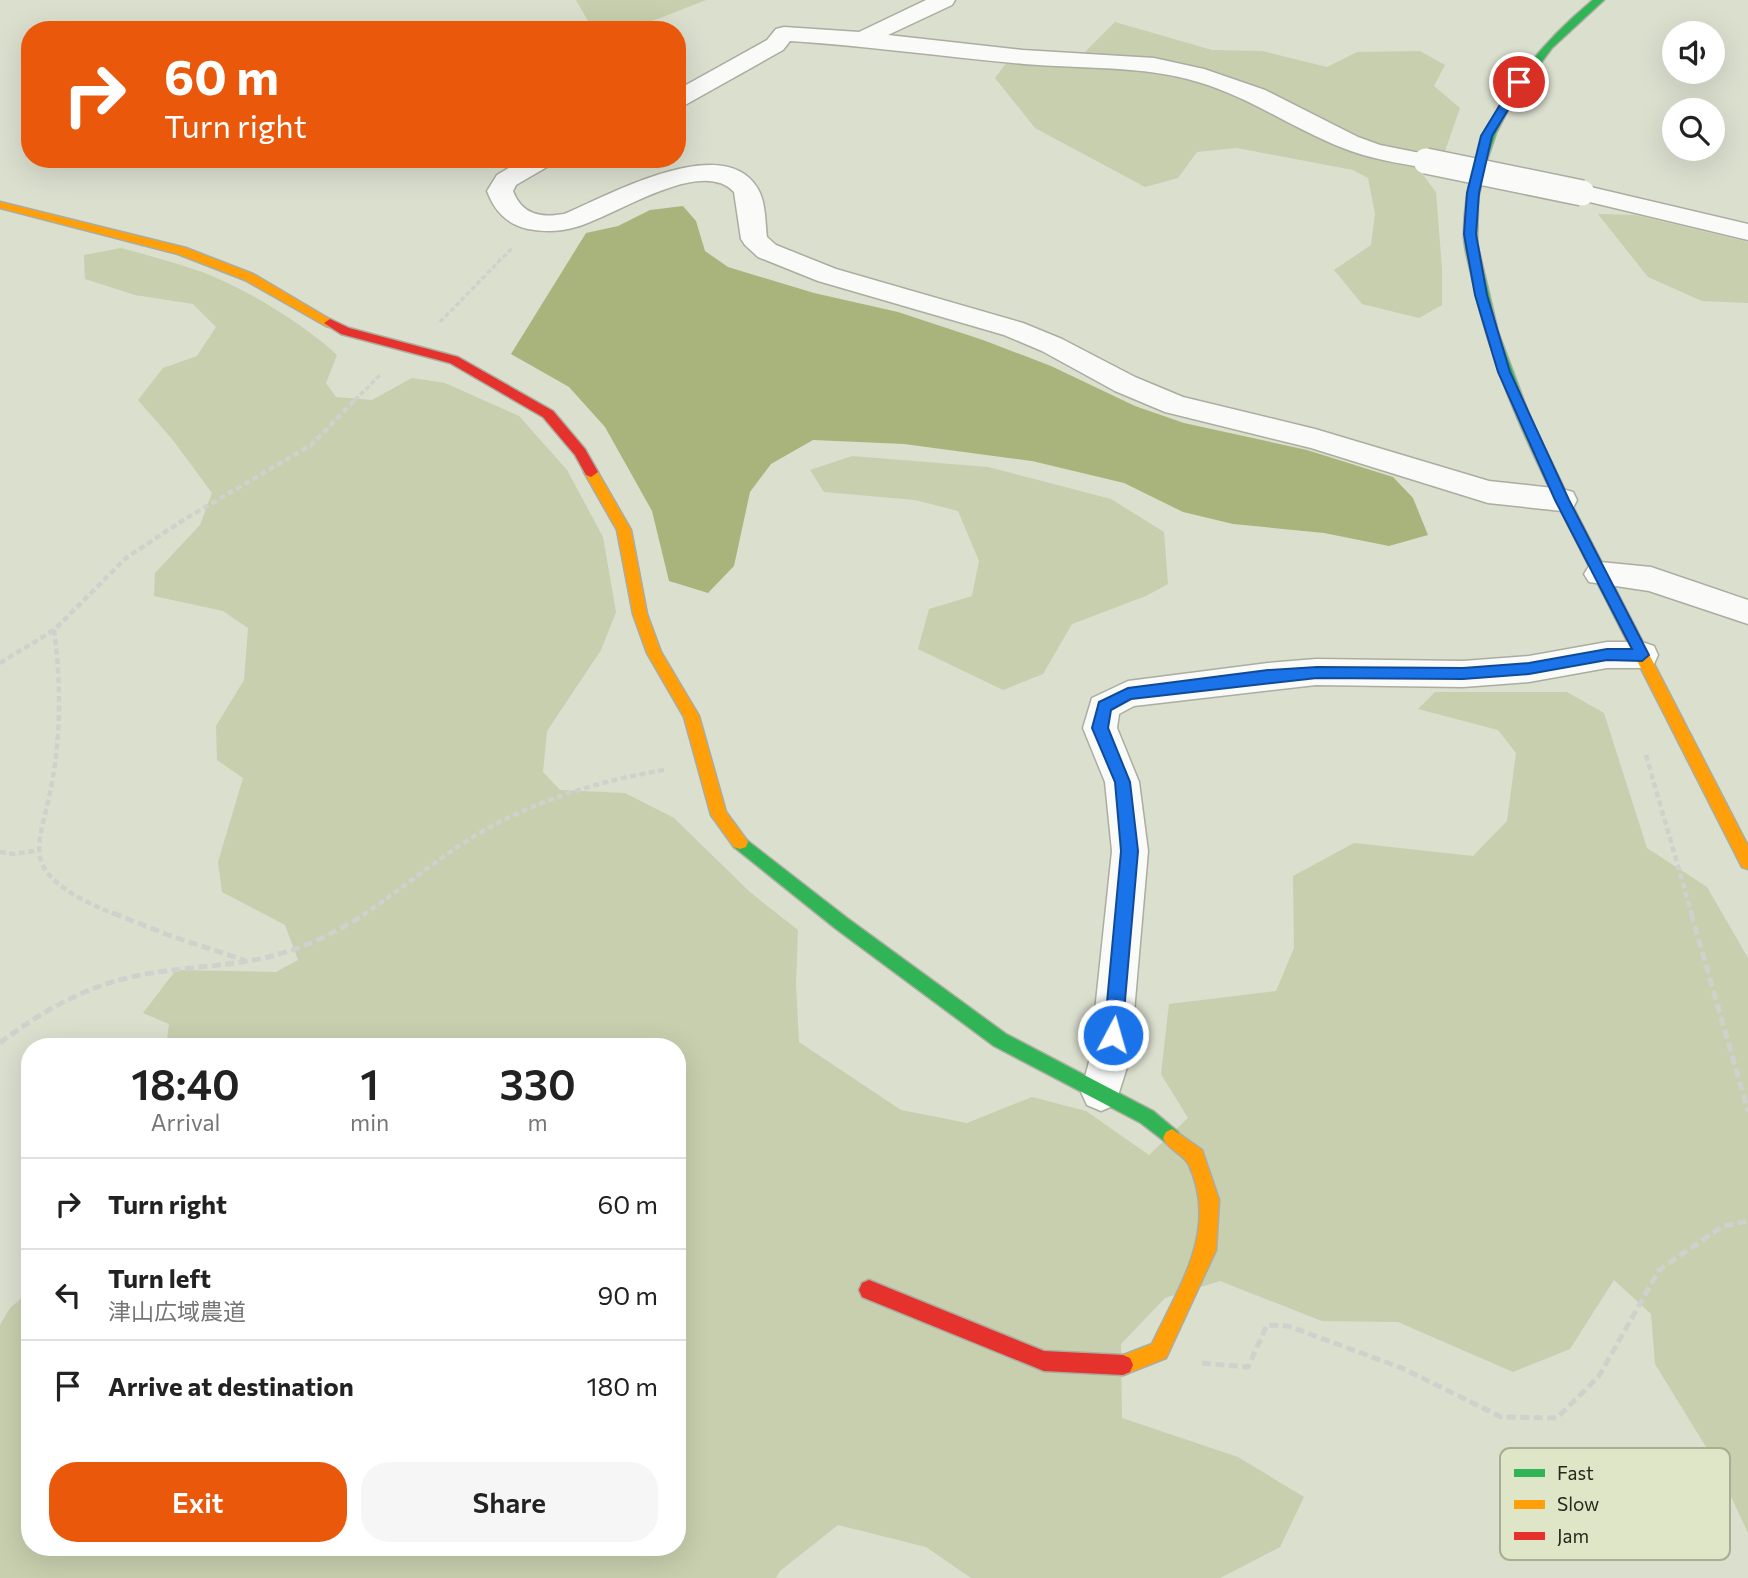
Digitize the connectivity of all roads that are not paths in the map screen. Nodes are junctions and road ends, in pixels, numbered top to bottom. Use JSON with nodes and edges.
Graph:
{"nodes":[{"id":1,"x":944,"y":0,"type":"edge"},
{"id":2,"x":1599,"y":0,"type":"edge"},
{"id":3,"x":862,"y":39,"type":"junction"},
{"id":4,"x":686,"y":95,"type":"edge"},
{"id":5,"x":527,"y":168,"type":"edge"},
{"id":6,"x":0,"y":205,"type":"edge"},
{"id":7,"x":1748,"y":232,"type":"edge"},
{"id":8,"x":1562,"y":500,"type":"junction"},
{"id":9,"x":1600,"y":574,"type":"junction"},
{"id":10,"x":1748,"y":612,"type":"edge"},
{"id":11,"x":1642,"y":655,"type":"junction"},
{"id":12,"x":1748,"y":862,"type":"edge"},
{"id":13,"x":1101,"y":1092,"type":"junction"},
{"id":14,"x":869,"y":1290,"type":"dead end"}],
"edges":[{"from":1,"to":3,"type":"street"},
{"from":2,"to":8,"type":"street"},
{"from":3,"to":4,"type":"street"},
{"from":3,"to":7,"type":"street","bridge":true},
{"from":5,"to":8,"type":"street"},
{"from":6,"to":13,"type":"street"},
{"from":8,"to":9,"type":"street"},
{"from":9,"to":10,"type":"street"},
{"from":9,"to":11,"type":"street"},
{"from":11,"to":12,"type":"street"},
{"from":11,"to":13,"type":"street"},
{"from":13,"to":14,"type":"street"}]}
